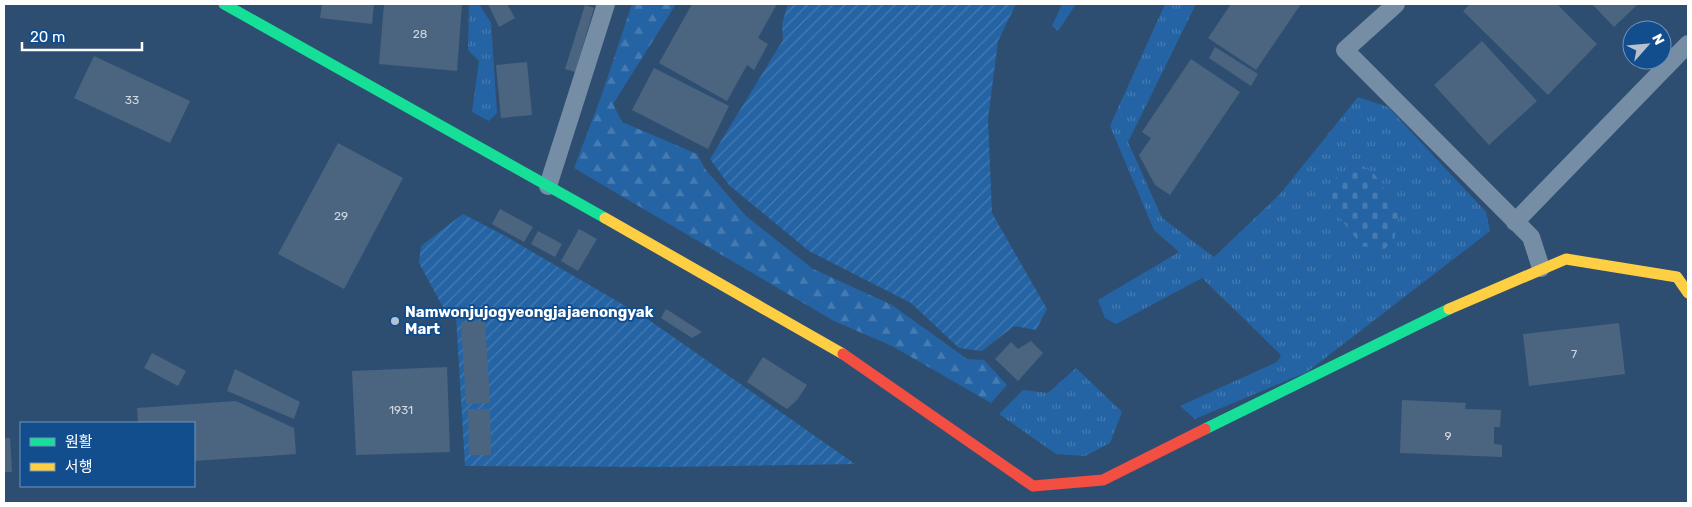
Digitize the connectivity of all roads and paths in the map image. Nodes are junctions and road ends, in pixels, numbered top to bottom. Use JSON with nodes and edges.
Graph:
{"nodes":[{"id":1,"x":224,"y":4,"type":"edge"},
{"id":2,"x":606,"y":4,"type":"edge"},
{"id":3,"x":1396,"y":4,"type":"edge"},
{"id":4,"x":1688,"y":44,"type":"edge"},
{"id":5,"x":548,"y":186,"type":"junction"},
{"id":6,"x":1516,"y":222,"type":"junction"},
{"id":7,"x":1541,"y":268,"type":"junction"},
{"id":8,"x":1683,"y":272,"type":"edge"},
{"id":9,"x":1688,"y":293,"type":"edge"}],
"edges":[{"from":1,"to":5,"type":"street"},
{"from":2,"to":5,"type":"lane"},
{"from":3,"to":6,"type":"lane"},
{"from":4,"to":6,"type":"lane"},
{"from":5,"to":7,"type":"street"},
{"from":6,"to":7,"type":"lane"},
{"from":7,"to":8,"type":"street"},
{"from":8,"to":9,"type":"street"}]}
